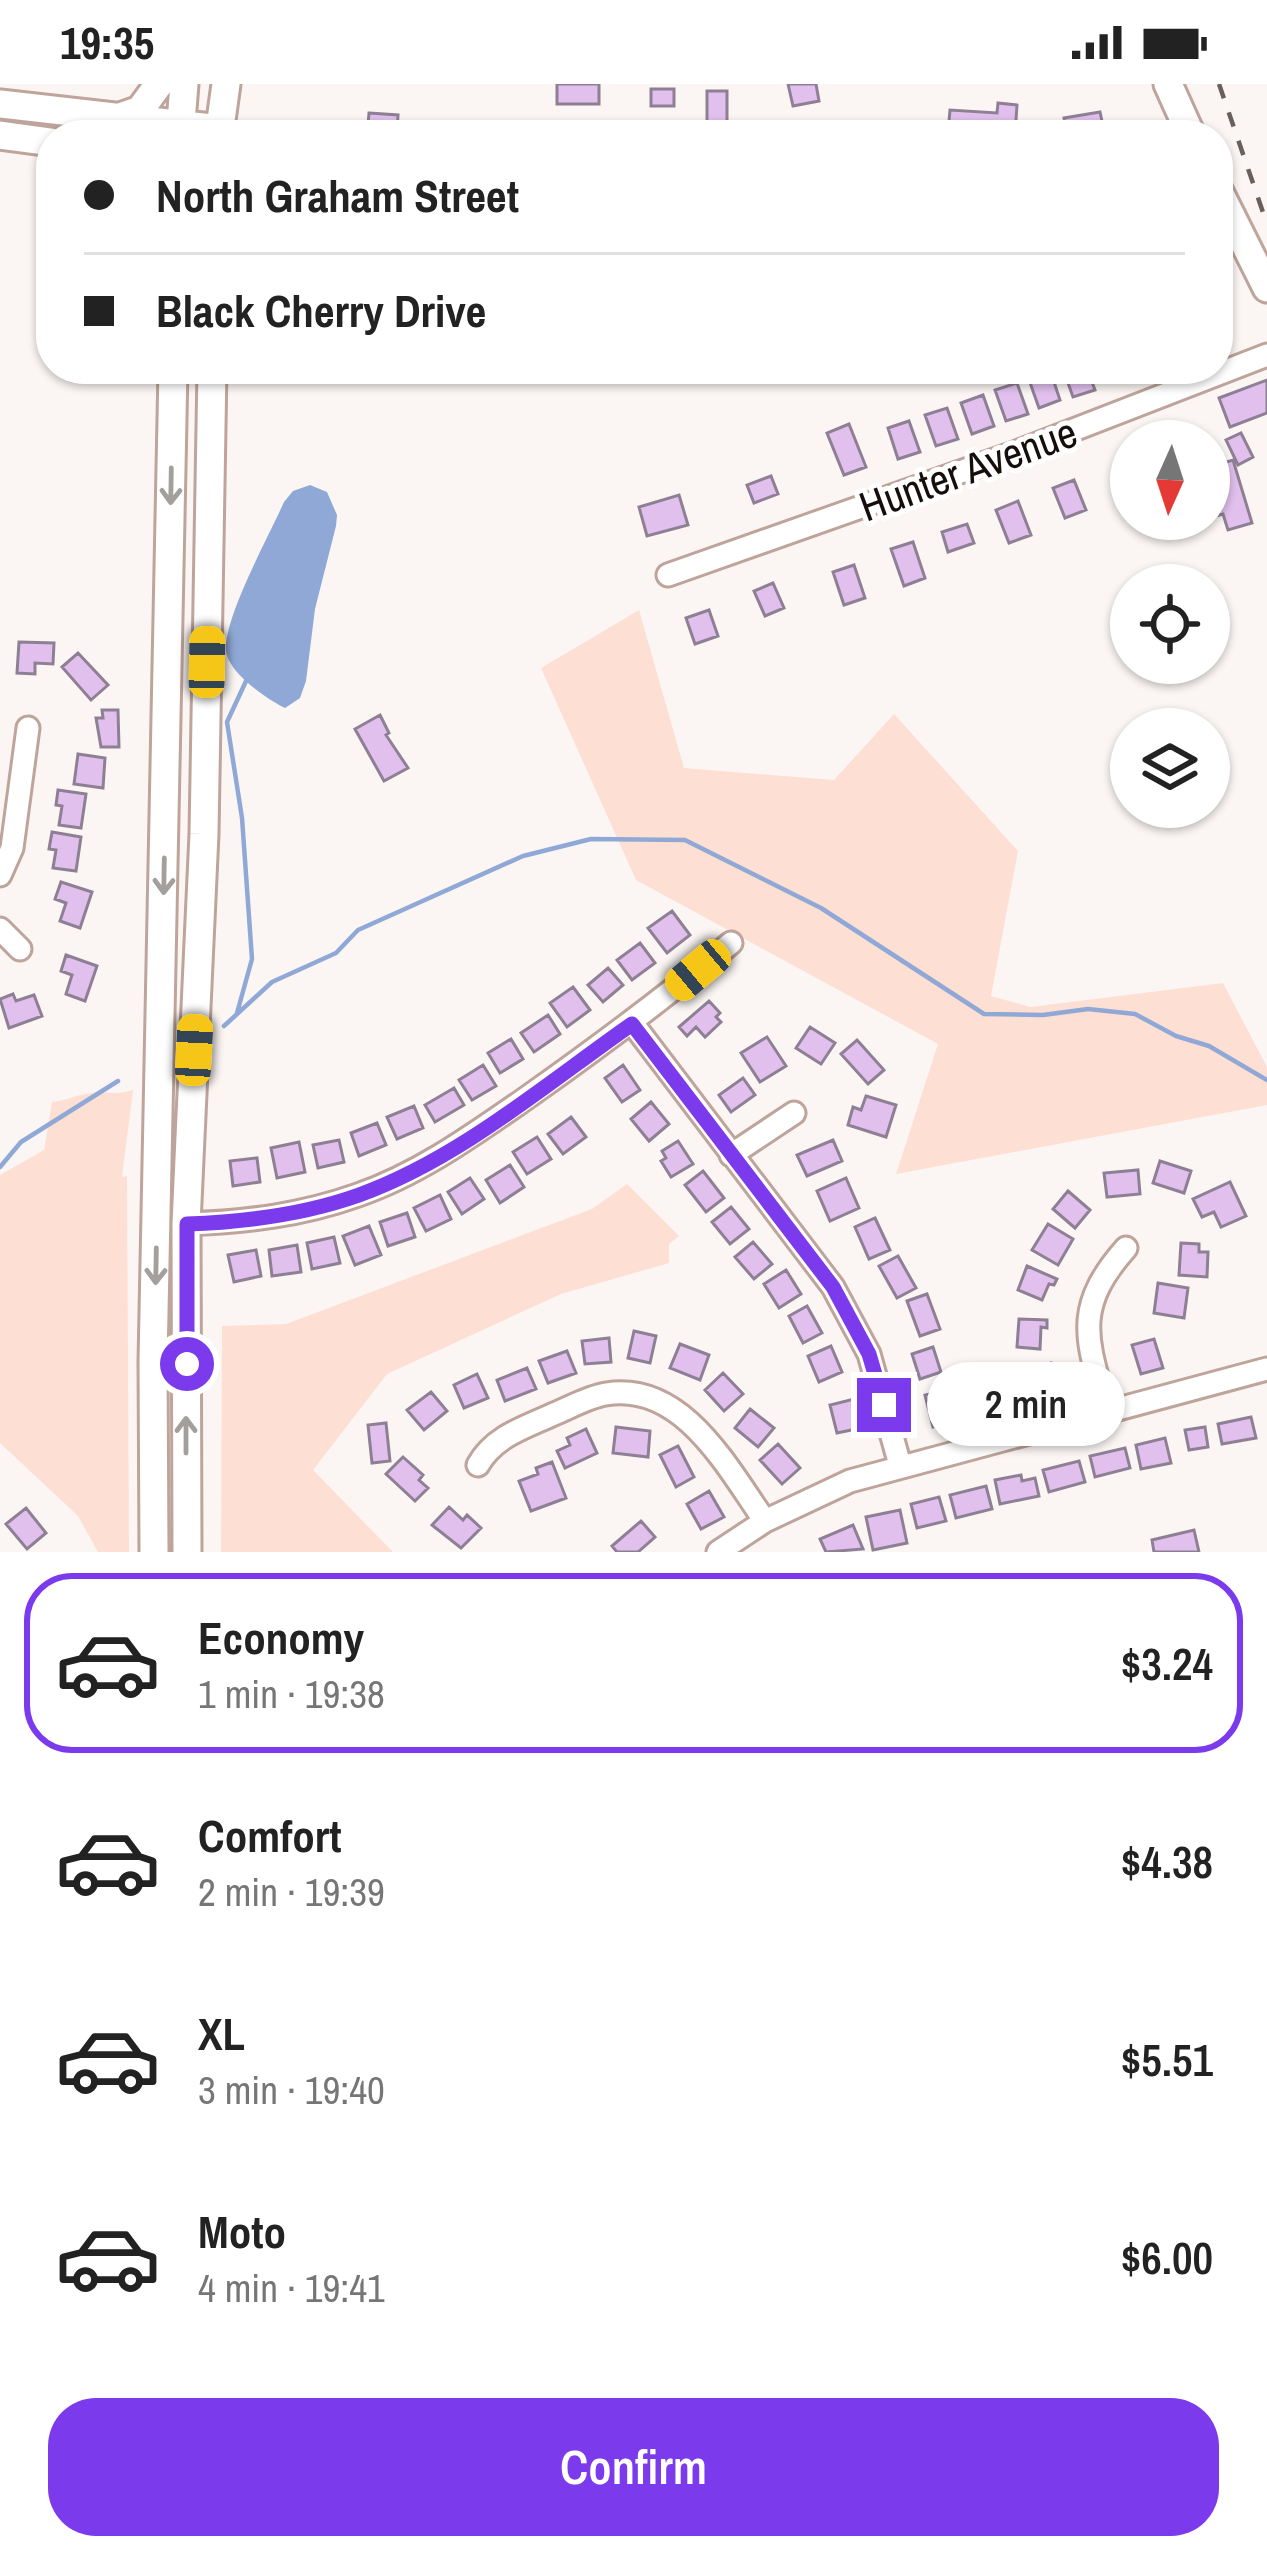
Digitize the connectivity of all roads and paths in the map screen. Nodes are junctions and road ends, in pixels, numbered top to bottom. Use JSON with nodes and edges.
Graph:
{"nodes":[{"id":1,"x":159,"y":84,"type":"edge"},
{"id":2,"x":184,"y":84,"type":"edge"},
{"id":3,"x":226,"y":84,"type":"edge"},
{"id":4,"x":1168,"y":84,"type":"edge"},
{"id":5,"x":19,"y":98,"type":"edge"},
{"id":6,"x":120,"y":117,"type":"junction"},
{"id":7,"x":134,"y":120,"type":"edge"},
{"id":8,"x":182,"y":120,"type":"edge"},
{"id":9,"x":221,"y":120,"type":"edge"},
{"id":10,"x":1184,"y":120,"type":"edge"},
{"id":11,"x":0,"y":135,"type":"edge"},
{"id":12,"x":36,"y":140,"type":"edge"},
{"id":13,"x":1233,"y":220,"type":"edge"},
{"id":14,"x":1267,"y":288,"type":"edge"},
{"id":15,"x":1267,"y":356,"type":"edge"},
{"id":16,"x":1233,"y":369,"type":"edge"},
{"id":17,"x":173,"y":384,"type":"edge"},
{"id":18,"x":212,"y":384,"type":"edge"},
{"id":19,"x":1194,"y":384,"type":"edge"},
{"id":20,"x":668,"y":575,"type":"dead end"},
{"id":21,"x":28,"y":728,"type":"dead end"},
{"id":22,"x":0,"y":875,"type":"edge"},
{"id":23,"x":0,"y":929,"type":"edge"},
{"id":24,"x":731,"y":943,"type":"dead end"},
{"id":25,"x":20,"y":949,"type":"dead end"},
{"id":26,"x":632,"y":1024,"type":"junction"},
{"id":27,"x":794,"y":1113,"type":"dead end"},
{"id":28,"x":731,"y":1155,"type":"junction"},
{"id":29,"x":187,"y":1224,"type":"junction"},
{"id":30,"x":1126,"y":1248,"type":"dead end"},
{"id":31,"x":1267,"y":1370,"type":"edge"},
{"id":32,"x":1107,"y":1414,"type":"junction"},
{"id":33,"x":478,"y":1465,"type":"dead end"},
{"id":34,"x":900,"y":1465,"type":"junction"},
{"id":35,"x":764,"y":1521,"type":"junction"},
{"id":36,"x":154,"y":1552,"type":"edge"},
{"id":37,"x":187,"y":1552,"type":"edge"},
{"id":38,"x":718,"y":1552,"type":"edge"}],
"edges":[{"from":1,"to":6,"type":"main road"},
{"from":2,"to":8,"type":"main road"},
{"from":3,"to":9,"type":"main road"},
{"from":4,"to":10,"type":"main road"},
{"from":5,"to":6,"type":"main road"},
{"from":6,"to":7,"type":"main road"},
{"from":11,"to":12,"type":"main road"},
{"from":13,"to":14,"type":"main road"},
{"from":15,"to":16,"type":"street","name":"Hunter Avenue"},
{"from":17,"to":36,"type":"main road","one_way":true},
{"from":18,"to":29,"type":"main road"},
{"from":19,"to":20,"type":"street","name":"Hunter Avenue"},
{"from":21,"to":22,"type":"street"},
{"from":23,"to":25,"type":"street"},
{"from":24,"to":26,"type":"street"},
{"from":26,"to":28,"type":"street"},
{"from":26,"to":29,"type":"street"},
{"from":27,"to":28,"type":"street"},
{"from":28,"to":34,"type":"street"},
{"from":37,"to":29,"type":"main road","one_way":true},
{"from":30,"to":32,"type":"street"},
{"from":31,"to":32,"type":"street"},
{"from":32,"to":34,"type":"street"},
{"from":33,"to":35,"type":"street"},
{"from":34,"to":35,"type":"street"},
{"from":35,"to":38,"type":"street"}]}
